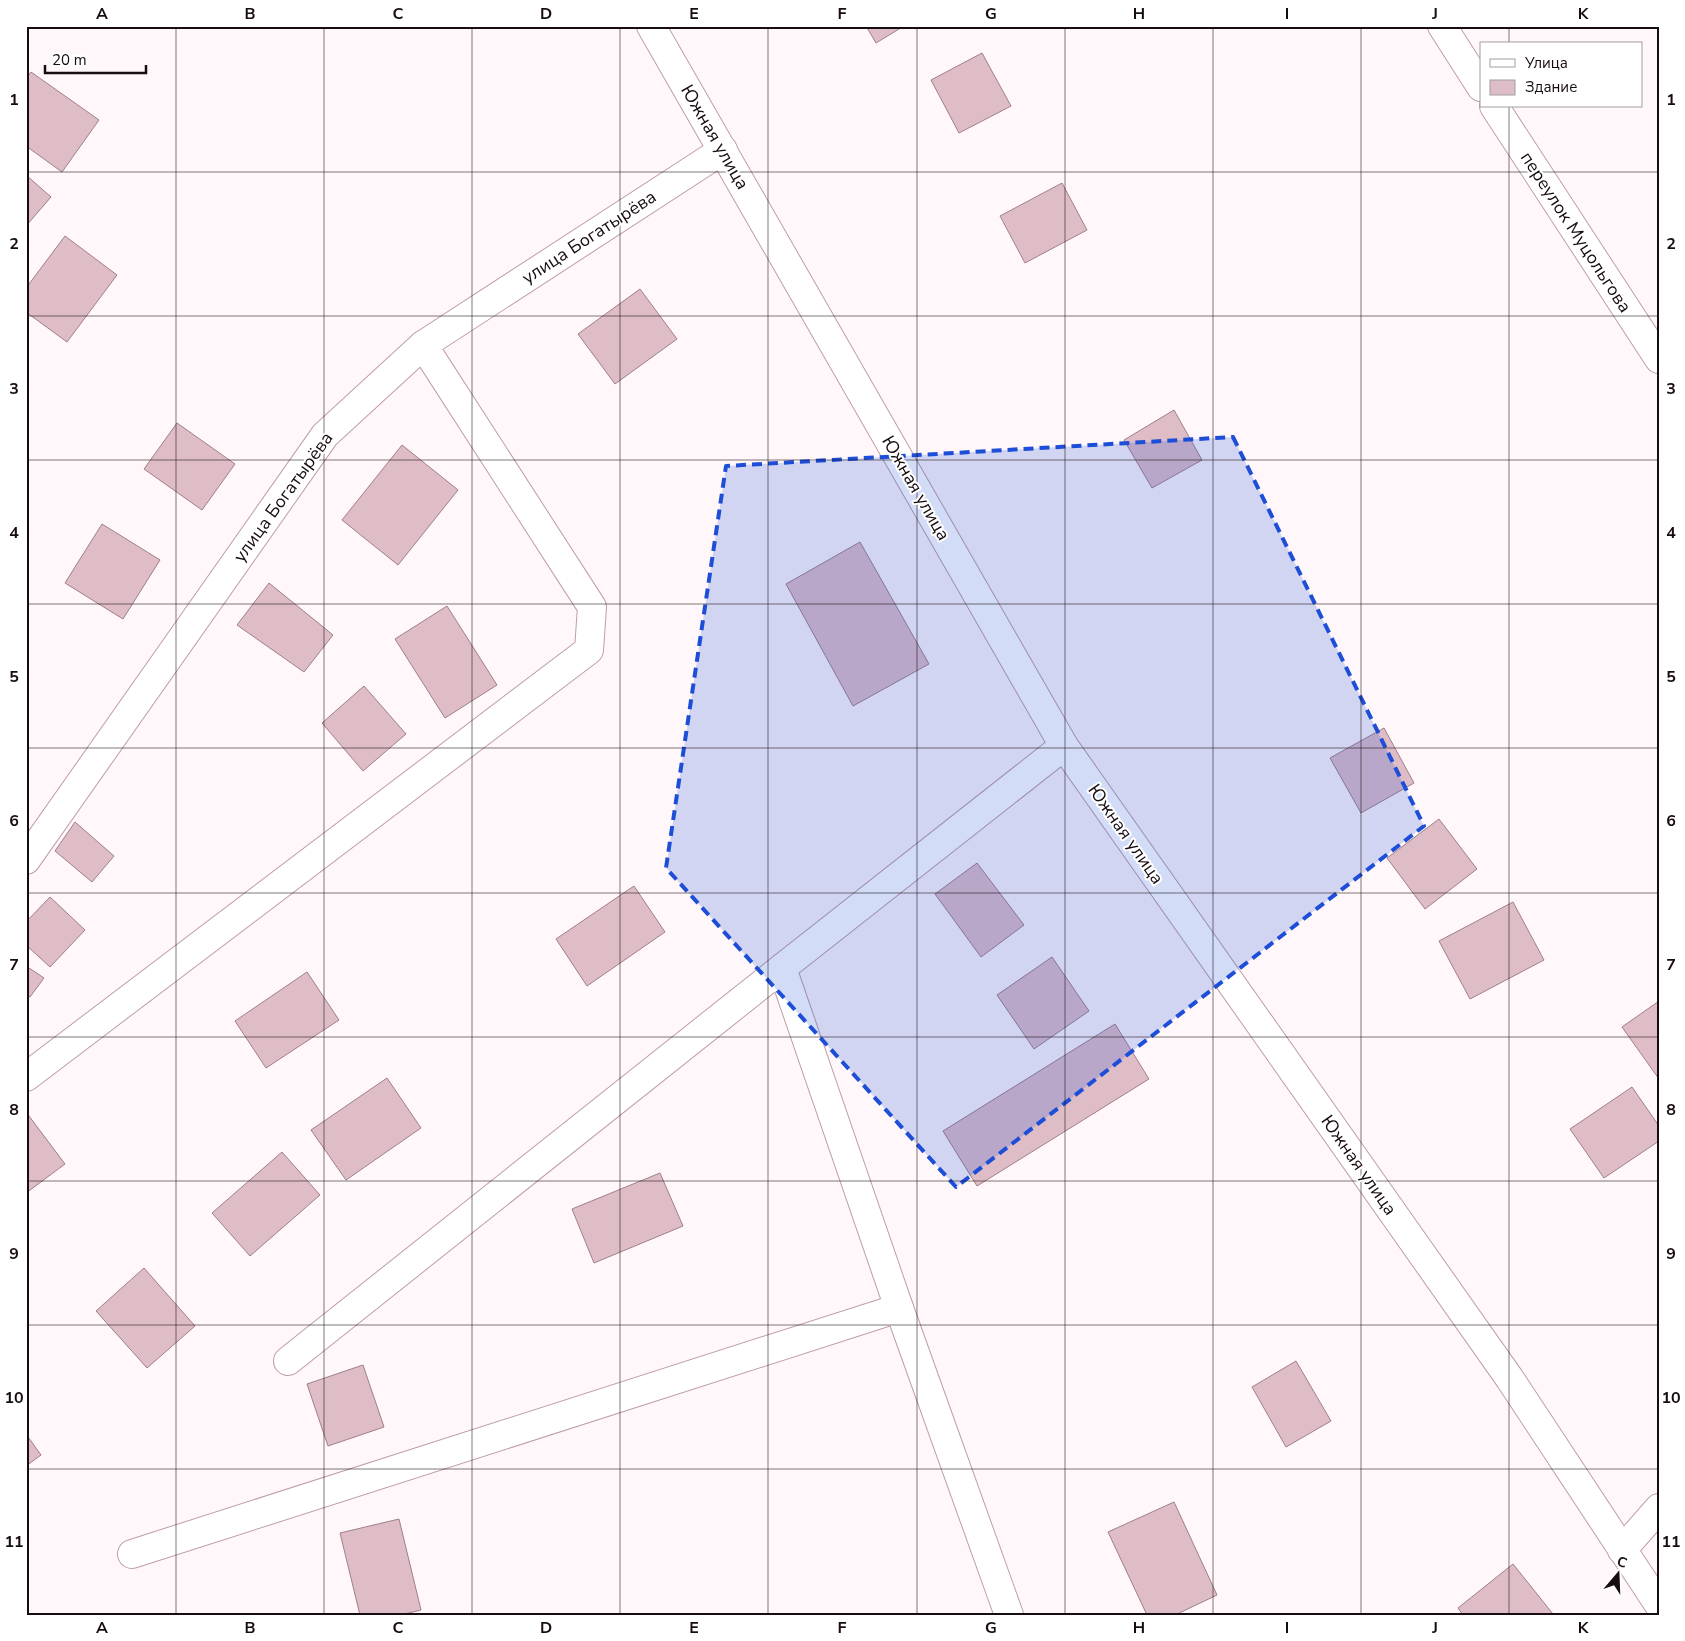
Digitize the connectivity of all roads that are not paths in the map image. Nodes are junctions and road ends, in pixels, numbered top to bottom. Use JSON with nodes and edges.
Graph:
{"nodes":[{"id":1,"x":651,"y":26,"type":"edge"},
{"id":2,"x":1442,"y":26,"type":"edge"},
{"id":3,"x":1480,"y":85,"type":"edge"},
{"id":4,"x":1495,"y":108,"type":"edge"},
{"id":5,"x":723,"y":150,"type":"junction"},
{"id":6,"x":423,"y":345,"type":"junction"},
{"id":7,"x":1659,"y":359,"type":"edge"},
{"id":8,"x":1064,"y":746,"type":"junction"},
{"id":9,"x":26,"y":860,"type":"edge"},
{"id":10,"x":782,"y":968,"type":"junction"},
{"id":11,"x":26,"y":1077,"type":"edge"},
{"id":12,"x":899,"y":1308,"type":"junction"},
{"id":13,"x":288,"y":1361,"type":"dead end"},
{"id":14,"x":1659,"y":1508,"type":"edge"},
{"id":15,"x":1622,"y":1550,"type":"junction"},
{"id":16,"x":132,"y":1554,"type":"dead end"},
{"id":17,"x":1659,"y":1605,"type":"edge"},
{"id":18,"x":1009,"y":1615,"type":"edge"}],
"edges":[{"from":1,"to":5,"type":"street","name":"Южная улица"},
{"from":2,"to":3,"type":"street"},
{"from":4,"to":7,"type":"street","name":"переулок Муцольгова"},
{"from":5,"to":6,"type":"street","name":"улица Богатырёва"},
{"from":5,"to":8,"type":"street","name":"Южная улица"},
{"from":6,"to":9,"type":"street","name":"улица Богатырёва"},
{"from":6,"to":11,"type":"street"},
{"from":8,"to":10,"type":"street"},
{"from":8,"to":15,"type":"street","name":"Южная улица"},
{"from":10,"to":12,"type":"street"},
{"from":10,"to":13,"type":"street"},
{"from":12,"to":16,"type":"street"},
{"from":12,"to":18,"type":"street"},
{"from":14,"to":15,"type":"street"},
{"from":15,"to":17,"type":"street","name":"Южная улица"}]}
